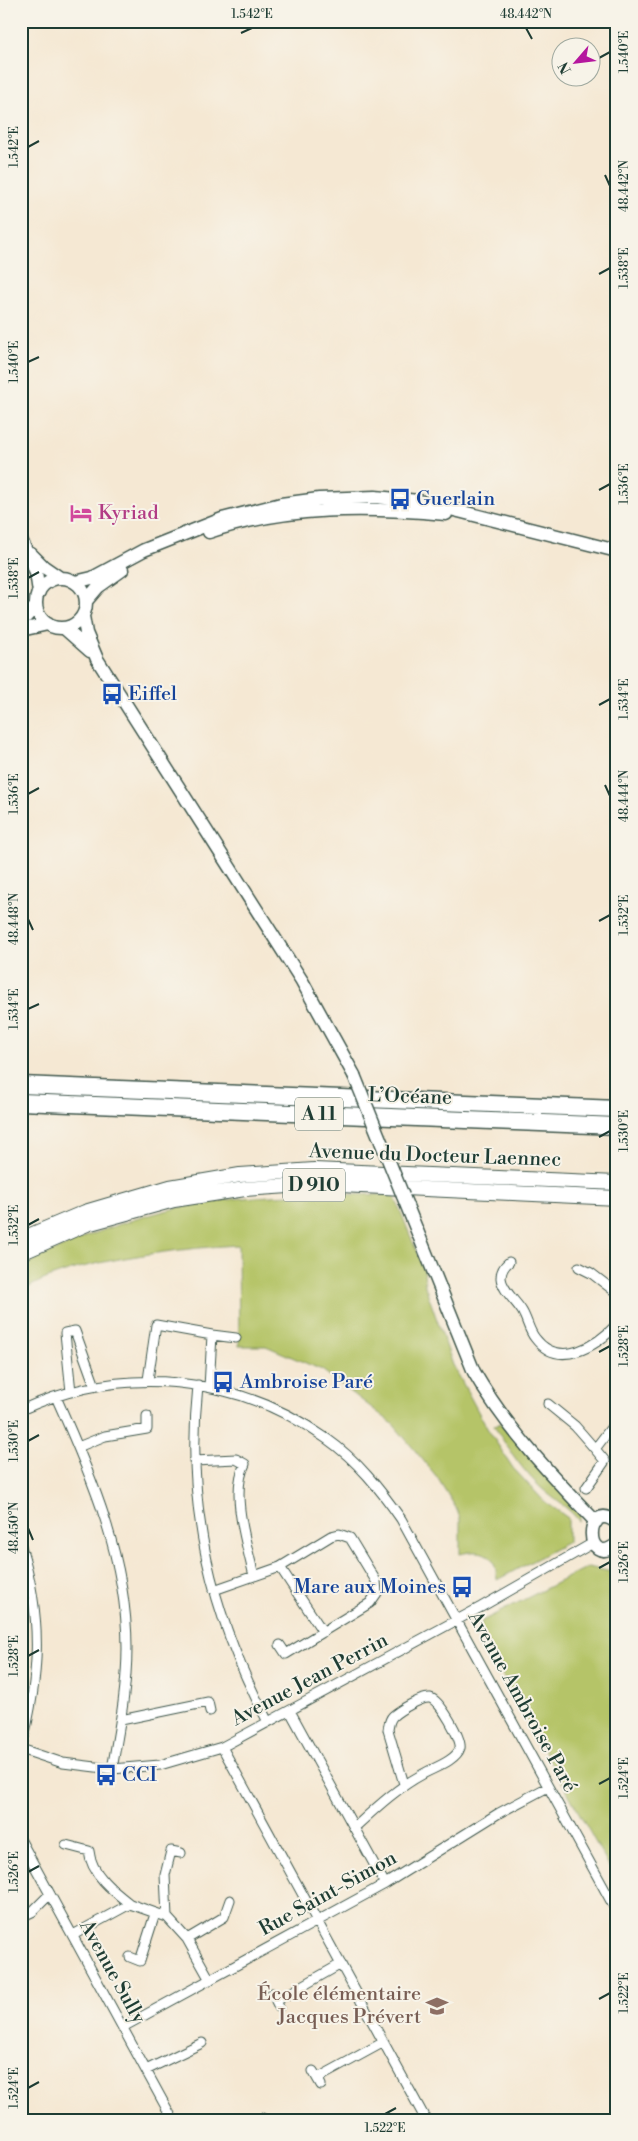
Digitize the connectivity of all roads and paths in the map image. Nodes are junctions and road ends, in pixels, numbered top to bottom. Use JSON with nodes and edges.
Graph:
{"nodes":[{"id":1,"x":375,"y":503,"type":"dead end"},
{"id":2,"x":353,"y":509,"type":"junction"},
{"id":3,"x":484,"y":518,"type":"junction"},
{"id":4,"x":24,"y":544,"type":"edge"},
{"id":5,"x":617,"y":552,"type":"edge"},
{"id":6,"x":60,"y":578,"type":"junction"},
{"id":7,"x":75,"y":582,"type":"junction"},
{"id":8,"x":39,"y":592,"type":"junction"},
{"id":9,"x":86,"y":601,"type":"junction"},
{"id":10,"x":36,"y":606,"type":"junction"},
{"id":11,"x":83,"y":616,"type":"junction"},
{"id":12,"x":21,"y":622,"type":"edge"},
{"id":13,"x":48,"y":624,"type":"junction"},
{"id":14,"x":64,"y":628,"type":"junction"},
{"id":15,"x":21,"y":630,"type":"edge"},
{"id":16,"x":97,"y":659,"type":"junction"},
{"id":17,"x":21,"y":1085,"type":"edge"},
{"id":18,"x":21,"y":1102,"type":"edge"},
{"id":19,"x":617,"y":1109,"type":"edge"},
{"id":20,"x":617,"y":1126,"type":"edge"},
{"id":21,"x":617,"y":1183,"type":"edge"},
{"id":22,"x":617,"y":1198,"type":"edge"},
{"id":23,"x":21,"y":1238,"type":"edge"},
{"id":24,"x":21,"y":1253,"type":"edge"},
{"id":25,"x":509,"y":1262,"type":"dead end"},
{"id":26,"x":579,"y":1267,"type":"dead end"},
{"id":27,"x":617,"y":1292,"type":"edge"},
{"id":28,"x":617,"y":1324,"type":"edge"},
{"id":29,"x":212,"y":1335,"type":"junction"},
{"id":30,"x":236,"y":1338,"type":"dead end"},
{"id":31,"x":148,"y":1380,"type":"junction"},
{"id":32,"x":95,"y":1386,"type":"junction"},
{"id":33,"x":198,"y":1386,"type":"junction"},
{"id":34,"x":209,"y":1387,"type":"junction"},
{"id":35,"x":71,"y":1392,"type":"junction"},
{"id":36,"x":56,"y":1397,"type":"junction"},
{"id":37,"x":548,"y":1404,"type":"dead end"},
{"id":38,"x":22,"y":1408,"type":"edge"},
{"id":39,"x":147,"y":1416,"type":"dead end"},
{"id":40,"x":617,"y":1420,"type":"edge"},
{"id":41,"x":78,"y":1446,"type":"junction"},
{"id":42,"x":595,"y":1449,"type":"junction"},
{"id":43,"x":194,"y":1461,"type":"junction"},
{"id":44,"x":586,"y":1488,"type":"dead end"},
{"id":45,"x":596,"y":1522,"type":"junction"},
{"id":46,"x":617,"y":1523,"type":"edge"},
{"id":47,"x":593,"y":1543,"type":"junction"},
{"id":48,"x":617,"y":1544,"type":"edge"},
{"id":49,"x":21,"y":1546,"type":"edge"},
{"id":50,"x":280,"y":1567,"type":"junction"},
{"id":51,"x":254,"y":1576,"type":"junction"},
{"id":52,"x":214,"y":1590,"type":"junction"},
{"id":53,"x":458,"y":1620,"type":"junction"},
{"id":54,"x":323,"y":1632,"type":"junction"},
{"id":55,"x":280,"y":1645,"type":"dead end"},
{"id":56,"x":210,"y":1711,"type":"dead end"},
{"id":57,"x":290,"y":1711,"type":"junction"},
{"id":58,"x":121,"y":1720,"type":"junction"},
{"id":59,"x":268,"y":1722,"type":"junction"},
{"id":60,"x":222,"y":1747,"type":"junction"},
{"id":61,"x":21,"y":1749,"type":"edge"},
{"id":62,"x":112,"y":1769,"type":"junction"},
{"id":63,"x":404,"y":1784,"type":"junction"},
{"id":64,"x":548,"y":1786,"type":"junction"},
{"id":65,"x":354,"y":1828,"type":"junction"},
{"id":66,"x":21,"y":1841,"type":"edge"},
{"id":67,"x":66,"y":1845,"type":"dead end"},
{"id":68,"x":181,"y":1853,"type":"dead end"},
{"id":69,"x":385,"y":1884,"type":"junction"},
{"id":70,"x":50,"y":1894,"type":"junction"},
{"id":71,"x":230,"y":1900,"type":"dead end"},
{"id":72,"x":130,"y":1904,"type":"junction"},
{"id":73,"x":617,"y":1912,"type":"edge"},
{"id":74,"x":155,"y":1914,"type":"junction"},
{"id":75,"x":21,"y":1917,"type":"edge"},
{"id":76,"x":167,"y":1917,"type":"junction"},
{"id":77,"x":318,"y":1922,"type":"junction"},
{"id":78,"x":72,"y":1935,"type":"junction"},
{"id":79,"x":187,"y":1938,"type":"junction"},
{"id":80,"x":130,"y":1957,"type":"dead end"},
{"id":81,"x":341,"y":1964,"type":"junction"},
{"id":82,"x":210,"y":1980,"type":"junction"},
{"id":83,"x":276,"y":2000,"type":"dead end"},
{"id":84,"x":122,"y":2027,"type":"junction"},
{"id":85,"x":384,"y":2042,"type":"junction"},
{"id":86,"x":202,"y":2043,"type":"dead end"},
{"id":87,"x":146,"y":2070,"type":"junction"},
{"id":88,"x":317,"y":2078,"type":"dead end"},
{"id":89,"x":617,"y":2116,"type":"edge"},
{"id":90,"x":173,"y":2120,"type":"edge"},
{"id":91,"x":426,"y":2120,"type":"edge"},
{"id":92,"x":611,"y":2120,"type":"edge"}],
"edges":[{"from":1,"to":2,"type":"main road"},
{"from":2,"to":3,"type":"main road"},
{"from":2,"to":9,"type":"main road"},
{"from":3,"to":5,"type":"main road"},
{"from":3,"to":7,"type":"main road"},
{"from":4,"to":6,"type":"main road"},
{"from":4,"to":8,"type":"main road"},
{"from":6,"to":7,"type":"main road"},
{"from":6,"to":8,"type":"main road"},
{"from":7,"to":9,"type":"main road"},
{"from":8,"to":10,"type":"main road"},
{"from":9,"to":11,"type":"main road"},
{"from":10,"to":12,"type":"main road"},
{"from":10,"to":13,"type":"main road"},
{"from":11,"to":14,"type":"main road"},
{"from":11,"to":16,"type":"main road"},
{"from":13,"to":14,"type":"main road"},
{"from":13,"to":15,"type":"main road"},
{"from":14,"to":16,"type":"main road"},
{"from":16,"to":45,"type":"main road","bridge":true},
{"from":17,"to":19,"type":"highway","name":"L’Océane","number":"A 11"},
{"from":18,"to":20,"type":"highway","name":"L’Océane","number":"A 11"},
{"from":21,"to":23,"type":"main road","name":"Avenue du Docteur Laennec","number":"D 910"},
{"from":22,"to":24,"type":"main road","name":"Avenue du Docteur Laennec","number":"D 910"},
{"from":25,"to":28,"type":"street"},
{"from":26,"to":27,"type":"street"},
{"from":29,"to":30,"type":"street"},
{"from":29,"to":31,"type":"street"},
{"from":29,"to":34,"type":"street"},
{"from":31,"to":32,"type":"street","name":"Avenue Ambroise Paré"},
{"from":31,"to":33,"type":"street","name":"Avenue Ambroise Paré"},
{"from":32,"to":35,"type":"street","name":"Avenue Ambroise Paré"},
{"from":32,"to":35,"type":"street"},
{"from":33,"to":34,"type":"street","name":"Avenue Ambroise Paré"},
{"from":33,"to":43,"type":"street"},
{"from":34,"to":53,"type":"street","name":"Avenue Ambroise Paré"},
{"from":35,"to":36,"type":"street","name":"Avenue Ambroise Paré"},
{"from":36,"to":38,"type":"street","name":"Avenue Ambroise Paré"},
{"from":36,"to":41,"type":"street"},
{"from":37,"to":42,"type":"street"},
{"from":39,"to":41,"type":"street"},
{"from":40,"to":42,"type":"street"},
{"from":41,"to":58,"type":"street"},
{"from":42,"to":44,"type":"street"},
{"from":43,"to":51,"type":"street"},
{"from":43,"to":52,"type":"street"},
{"from":45,"to":46,"type":"main road"},
{"from":45,"to":47,"type":"main road"},
{"from":47,"to":48,"type":"main road"},
{"from":47,"to":53,"type":"street","name":"Avenue Jean Perrin"},
{"from":49,"to":61,"type":"street"},
{"from":50,"to":51,"type":"street"},
{"from":50,"to":54,"type":"street"},
{"from":50,"to":54,"type":"street"},
{"from":51,"to":52,"type":"street"},
{"from":52,"to":59,"type":"street"},
{"from":53,"to":57,"type":"street","name":"Avenue Jean Perrin"},
{"from":53,"to":64,"type":"street","name":"Avenue Ambroise Paré"},
{"from":54,"to":55,"type":"street"},
{"from":56,"to":58,"type":"street"},
{"from":57,"to":59,"type":"street","name":"Avenue Jean Perrin"},
{"from":57,"to":65,"type":"street"},
{"from":58,"to":62,"type":"street"},
{"from":59,"to":60,"type":"street","name":"Avenue Jean Perrin"},
{"from":60,"to":62,"type":"street","name":"Avenue Jean Perrin"},
{"from":60,"to":77,"type":"street"},
{"from":61,"to":62,"type":"street","name":"Avenue Jean Perrin"},
{"from":63,"to":63,"type":"street"},
{"from":63,"to":65,"type":"street"},
{"from":64,"to":69,"type":"street","name":"Rue Saint-Simon"},
{"from":64,"to":73,"type":"street","name":"Avenue Ambroise Paré"},
{"from":65,"to":69,"type":"street"},
{"from":66,"to":70,"type":"street","name":"Avenue Sully"},
{"from":67,"to":72,"type":"street"},
{"from":68,"to":76,"type":"street"},
{"from":69,"to":77,"type":"street","name":"Rue Saint-Simon"},
{"from":70,"to":75,"type":"street"},
{"from":70,"to":78,"type":"street","name":"Avenue Sully"},
{"from":71,"to":79,"type":"street"},
{"from":72,"to":74,"type":"street"},
{"from":72,"to":78,"type":"street"},
{"from":74,"to":76,"type":"street"},
{"from":74,"to":80,"type":"street"},
{"from":76,"to":79,"type":"street"},
{"from":77,"to":81,"type":"street"},
{"from":77,"to":82,"type":"street","name":"Rue Saint-Simon"},
{"from":78,"to":84,"type":"street","name":"Avenue Sully"},
{"from":79,"to":82,"type":"street"},
{"from":81,"to":83,"type":"street"},
{"from":81,"to":85,"type":"street"},
{"from":82,"to":84,"type":"street","name":"Rue Saint-Simon"},
{"from":84,"to":87,"type":"street","name":"Avenue Sully"},
{"from":85,"to":88,"type":"street"},
{"from":85,"to":91,"type":"street"},
{"from":86,"to":87,"type":"street"},
{"from":87,"to":90,"type":"street","name":"Avenue Sully"},
{"from":89,"to":92,"type":"main road"}]}
